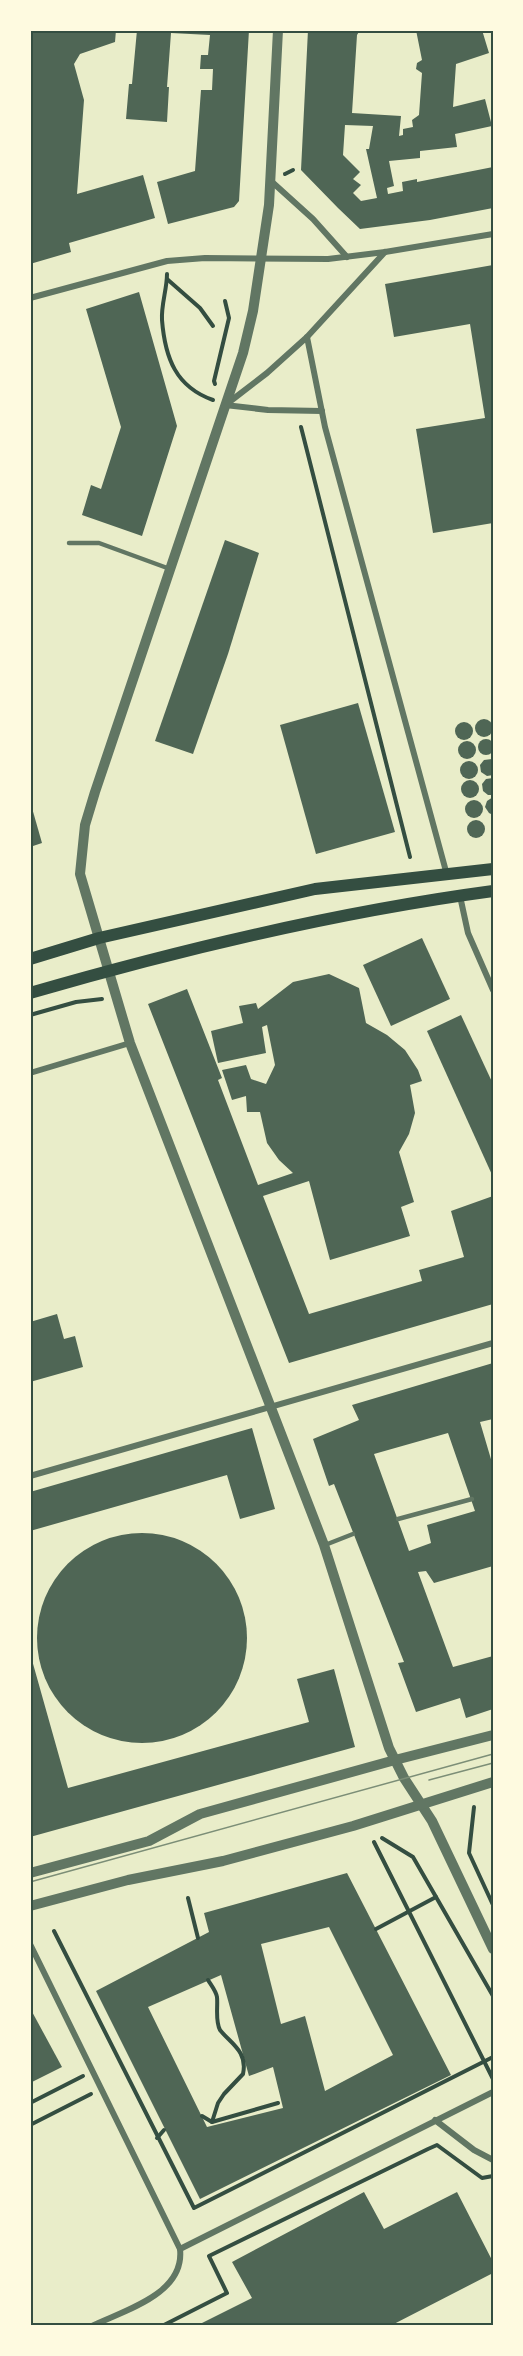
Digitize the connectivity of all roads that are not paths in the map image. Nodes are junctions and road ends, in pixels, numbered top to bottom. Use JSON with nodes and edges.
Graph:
{"nodes":[{"id":1,"x":278,"y":30,"type":"edge"},
{"id":2,"x":271,"y":181,"type":"junction"},
{"id":3,"x":493,"y":234,"type":"edge"},
{"id":4,"x":385,"y":252,"type":"junction"},
{"id":5,"x":347,"y":257,"type":"junction"},
{"id":6,"x":262,"y":259,"type":"junction"},
{"id":7,"x":30,"y":298,"type":"edge"},
{"id":8,"x":307,"y":336,"type":"junction"},
{"id":9,"x":225,"y":405,"type":"junction"},
{"id":10,"x":322,"y":411,"type":"junction"},
{"id":11,"x":69,"y":543,"type":"dead end"},
{"id":12,"x":170,"y":569,"type":"junction"},
{"id":13,"x":493,"y":869,"type":"edge"},
{"id":14,"x":447,"y":876,"type":"junction"},
{"id":15,"x":493,"y":891,"type":"edge"},
{"id":16,"x":460,"y":896,"type":"junction"},
{"id":17,"x":99,"y":938,"type":"junction"},
{"id":18,"x":30,"y":959,"type":"edge"},
{"id":19,"x":110,"y":970,"type":"junction"},
{"id":20,"x":493,"y":990,"type":"edge"},
{"id":21,"x":30,"y":993,"type":"edge"},
{"id":22,"x":130,"y":1043,"type":"junction"},
{"id":23,"x":30,"y":1073,"type":"edge"},
{"id":24,"x":493,"y":1343,"type":"edge"},
{"id":25,"x":270,"y":1408,"type":"junction"},
{"id":26,"x":30,"y":1476,"type":"edge"},
{"id":27,"x":472,"y":1499,"type":"dead end"},
{"id":28,"x":398,"y":1519,"type":"dead end"},
{"id":29,"x":353,"y":1534,"type":"dead end"},
{"id":30,"x":324,"y":1545,"type":"junction"},
{"id":31,"x":493,"y":1735,"type":"edge"},
{"id":32,"x":395,"y":1760,"type":"junction"},
{"id":33,"x":493,"y":1782,"type":"edge"},
{"id":34,"x":421,"y":1804,"type":"junction"},
{"id":35,"x":30,"y":1873,"type":"edge"},
{"id":36,"x":30,"y":1906,"type":"edge"},
{"id":37,"x":30,"y":1944,"type":"edge"},
{"id":38,"x":493,"y":1949,"type":"edge"},
{"id":39,"x":493,"y":2092,"type":"edge"},
{"id":40,"x":435,"y":2121,"type":"junction"},
{"id":41,"x":493,"y":2160,"type":"edge"},
{"id":42,"x":180,"y":2249,"type":"junction"},
{"id":43,"x":92,"y":2326,"type":"edge"}],
"edges":[{"from":1,"to":2,"type":"street"},
{"from":2,"to":5,"type":"street"},
{"from":2,"to":6,"type":"street"},
{"from":3,"to":4,"type":"street"},
{"from":4,"to":5,"type":"street"},
{"from":4,"to":8,"type":"street"},
{"from":5,"to":6,"type":"street"},
{"from":6,"to":7,"type":"street"},
{"from":6,"to":9,"type":"street"},
{"from":8,"to":9,"type":"street"},
{"from":8,"to":10,"type":"street"},
{"from":9,"to":10,"type":"street"},
{"from":9,"to":12,"type":"street"},
{"from":10,"to":14,"type":"street"},
{"from":11,"to":12,"type":"lane"},
{"from":12,"to":17,"type":"street"},
{"from":13,"to":14,"type":"main road"},
{"from":14,"to":17,"type":"main road"},
{"from":15,"to":16,"type":"main road"},
{"from":16,"to":19,"type":"main road"},
{"from":16,"to":20,"type":"street"},
{"from":17,"to":18,"type":"main road"},
{"from":17,"to":19,"type":"street"},
{"from":19,"to":21,"type":"main road"},
{"from":19,"to":22,"type":"street"},
{"from":22,"to":23,"type":"street"},
{"from":22,"to":25,"type":"street"},
{"from":24,"to":25,"type":"street"},
{"from":25,"to":26,"type":"street"},
{"from":25,"to":30,"type":"street"},
{"from":27,"to":28,"type":"lane"},
{"from":29,"to":30,"type":"lane"},
{"from":30,"to":32,"type":"street"},
{"from":31,"to":32,"type":"street"},
{"from":32,"to":34,"type":"street"},
{"from":32,"to":35,"type":"street"},
{"from":33,"to":34,"type":"street"},
{"from":34,"to":36,"type":"street"},
{"from":34,"to":38,"type":"street"},
{"from":37,"to":42,"type":"street"},
{"from":39,"to":40,"type":"street"},
{"from":40,"to":41,"type":"street"},
{"from":40,"to":42,"type":"street"},
{"from":42,"to":43,"type":"street"}]}
